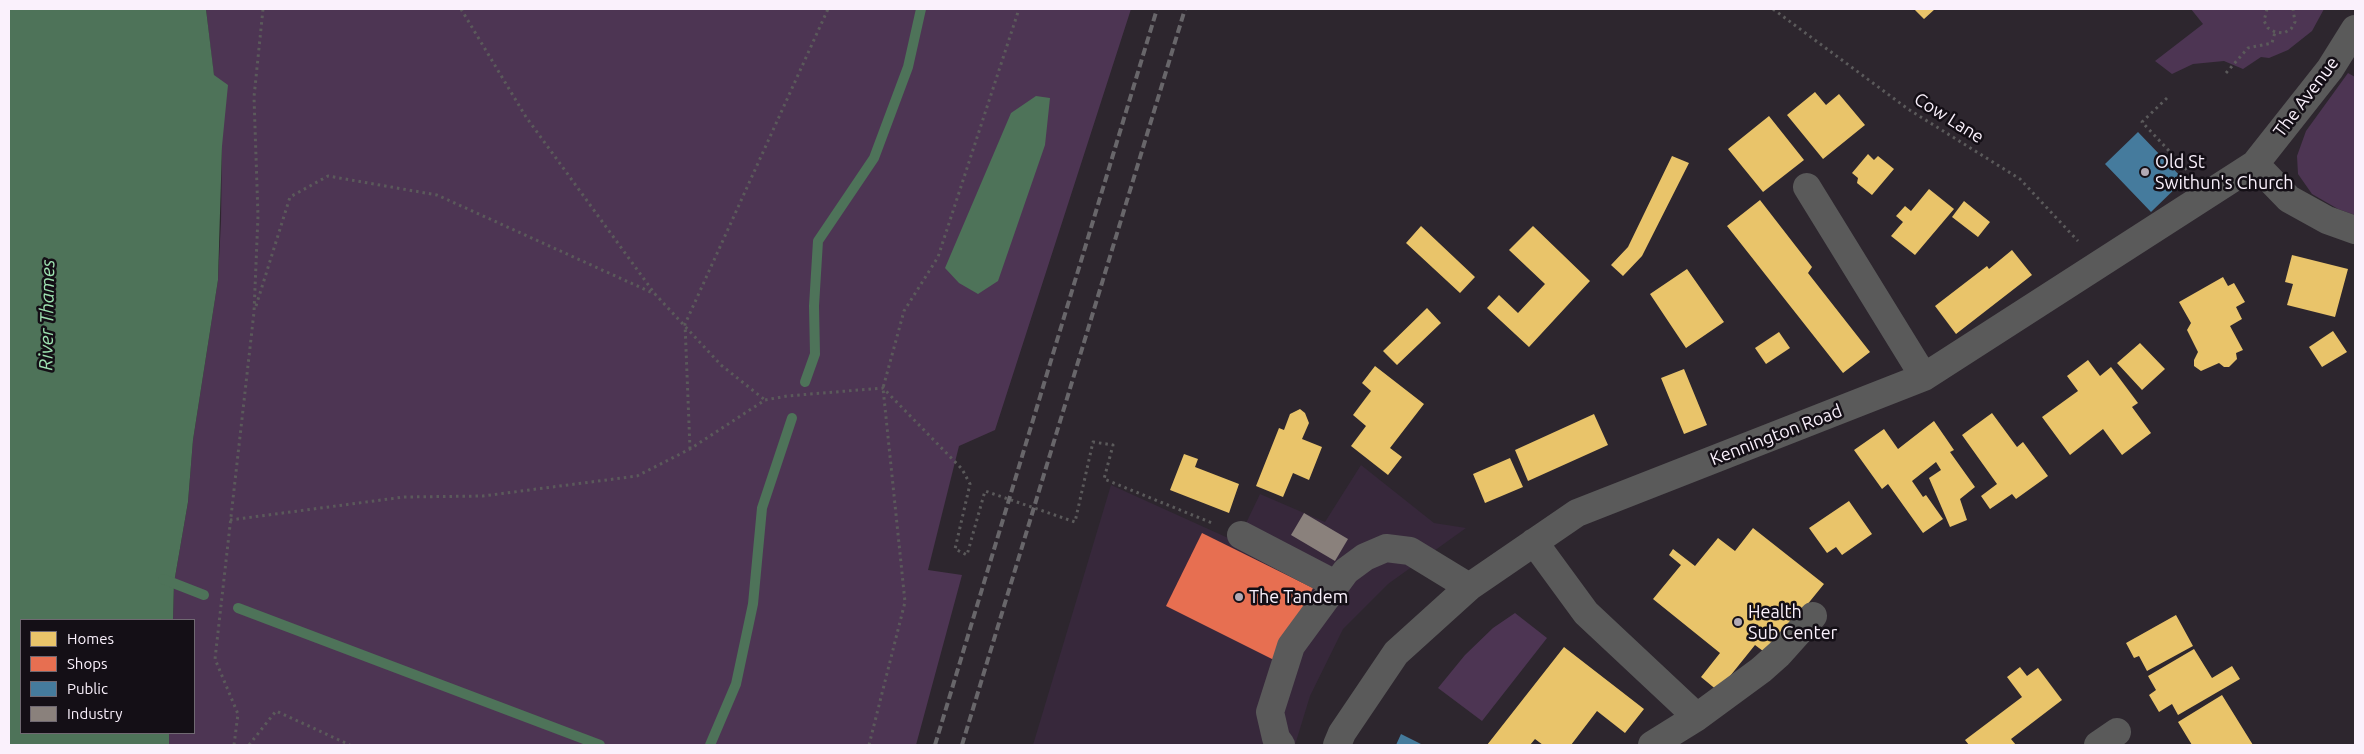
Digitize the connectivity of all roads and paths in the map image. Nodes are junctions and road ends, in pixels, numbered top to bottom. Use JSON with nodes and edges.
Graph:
{"nodes":[{"id":1,"x":263,"y":9,"type":"edge"},
{"id":2,"x":461,"y":9,"type":"edge"},
{"id":3,"x":828,"y":9,"type":"edge"},
{"id":4,"x":1020,"y":9,"type":"edge"},
{"id":5,"x":1773,"y":9,"type":"edge"},
{"id":6,"x":2266,"y":9,"type":"edge"},
{"id":7,"x":2293,"y":9,"type":"edge"},
{"id":8,"x":2355,"y":29,"type":"edge"},
{"id":9,"x":2275,"y":32,"type":"junction"},
{"id":10,"x":2226,"y":73,"type":"dead end"},
{"id":11,"x":2167,"y":98,"type":"dead end"},
{"id":12,"x":2255,"y":164,"type":"junction"},
{"id":13,"x":2186,"y":169,"type":"dead end"},
{"id":14,"x":1807,"y":187,"type":"dead end"},
{"id":15,"x":2355,"y":230,"type":"edge"},
{"id":16,"x":2099,"y":263,"type":"junction"},
{"id":17,"x":655,"y":294,"type":"junction"},
{"id":18,"x":254,"y":312,"type":"junction"},
{"id":19,"x":685,"y":324,"type":"junction"},
{"id":20,"x":1924,"y":377,"type":"junction"},
{"id":21,"x":883,"y":388,"type":"junction"},
{"id":22,"x":765,"y":400,"type":"junction"},
{"id":23,"x":690,"y":449,"type":"junction"},
{"id":24,"x":230,"y":520,"type":"junction"},
{"id":25,"x":1241,"y":535,"type":"joint"},
{"id":26,"x":1534,"y":542,"type":"junction"},
{"id":27,"x":1336,"y":584,"type":"junction"},
{"id":28,"x":1468,"y":587,"type":"junction"},
{"id":29,"x":1813,"y":616,"type":"dead end"},
{"id":30,"x":1697,"y":717,"type":"junction"},
{"id":31,"x":234,"y":745,"type":"edge"},
{"id":32,"x":249,"y":745,"type":"edge"},
{"id":33,"x":350,"y":745,"type":"edge"},
{"id":34,"x":869,"y":745,"type":"edge"},
{"id":35,"x":1281,"y":745,"type":"edge"},
{"id":36,"x":1337,"y":745,"type":"edge"},
{"id":37,"x":1652,"y":745,"type":"edge"}],
"edges":[{"from":1,"to":18,"type":"path"},
{"from":2,"to":17,"type":"path"},
{"from":3,"to":19,"type":"path"},
{"from":4,"to":21,"type":"path"},
{"from":5,"to":16,"type":"path","name":"Cow Lane"},
{"from":6,"to":9,"type":"path"},
{"from":7,"to":9,"type":"path"},
{"from":8,"to":12,"type":"street","name":"The Avenue"},
{"from":9,"to":10,"type":"path"},
{"from":11,"to":13,"type":"path"},
{"from":12,"to":15,"type":"street"},
{"from":12,"to":16,"type":"street","name":"Kennington Road"},
{"from":14,"to":20,"type":"street"},
{"from":16,"to":20,"type":"street","name":"Kennington Road"},
{"from":17,"to":18,"type":"path"},
{"from":17,"to":19,"type":"path"},
{"from":18,"to":24,"type":"path"},
{"from":19,"to":22,"type":"path"},
{"from":19,"to":23,"type":"path"},
{"from":20,"to":26,"type":"street","name":"Kennington Road"},
{"from":21,"to":22,"type":"path"},
{"from":21,"to":25,"type":"path"},
{"from":21,"to":34,"type":"path"},
{"from":22,"to":23,"type":"path"},
{"from":23,"to":24,"type":"path"},
{"from":24,"to":31,"type":"path"},
{"from":25,"to":27,"type":"street"},
{"from":26,"to":28,"type":"street","name":"Kennington Road"},
{"from":26,"to":30,"type":"street"},
{"from":27,"to":28,"type":"street"},
{"from":27,"to":35,"type":"street"},
{"from":28,"to":36,"type":"street","name":"Kennington Road"},
{"from":29,"to":30,"type":"street"},
{"from":30,"to":37,"type":"street"},
{"from":32,"to":33,"type":"path"}]}
